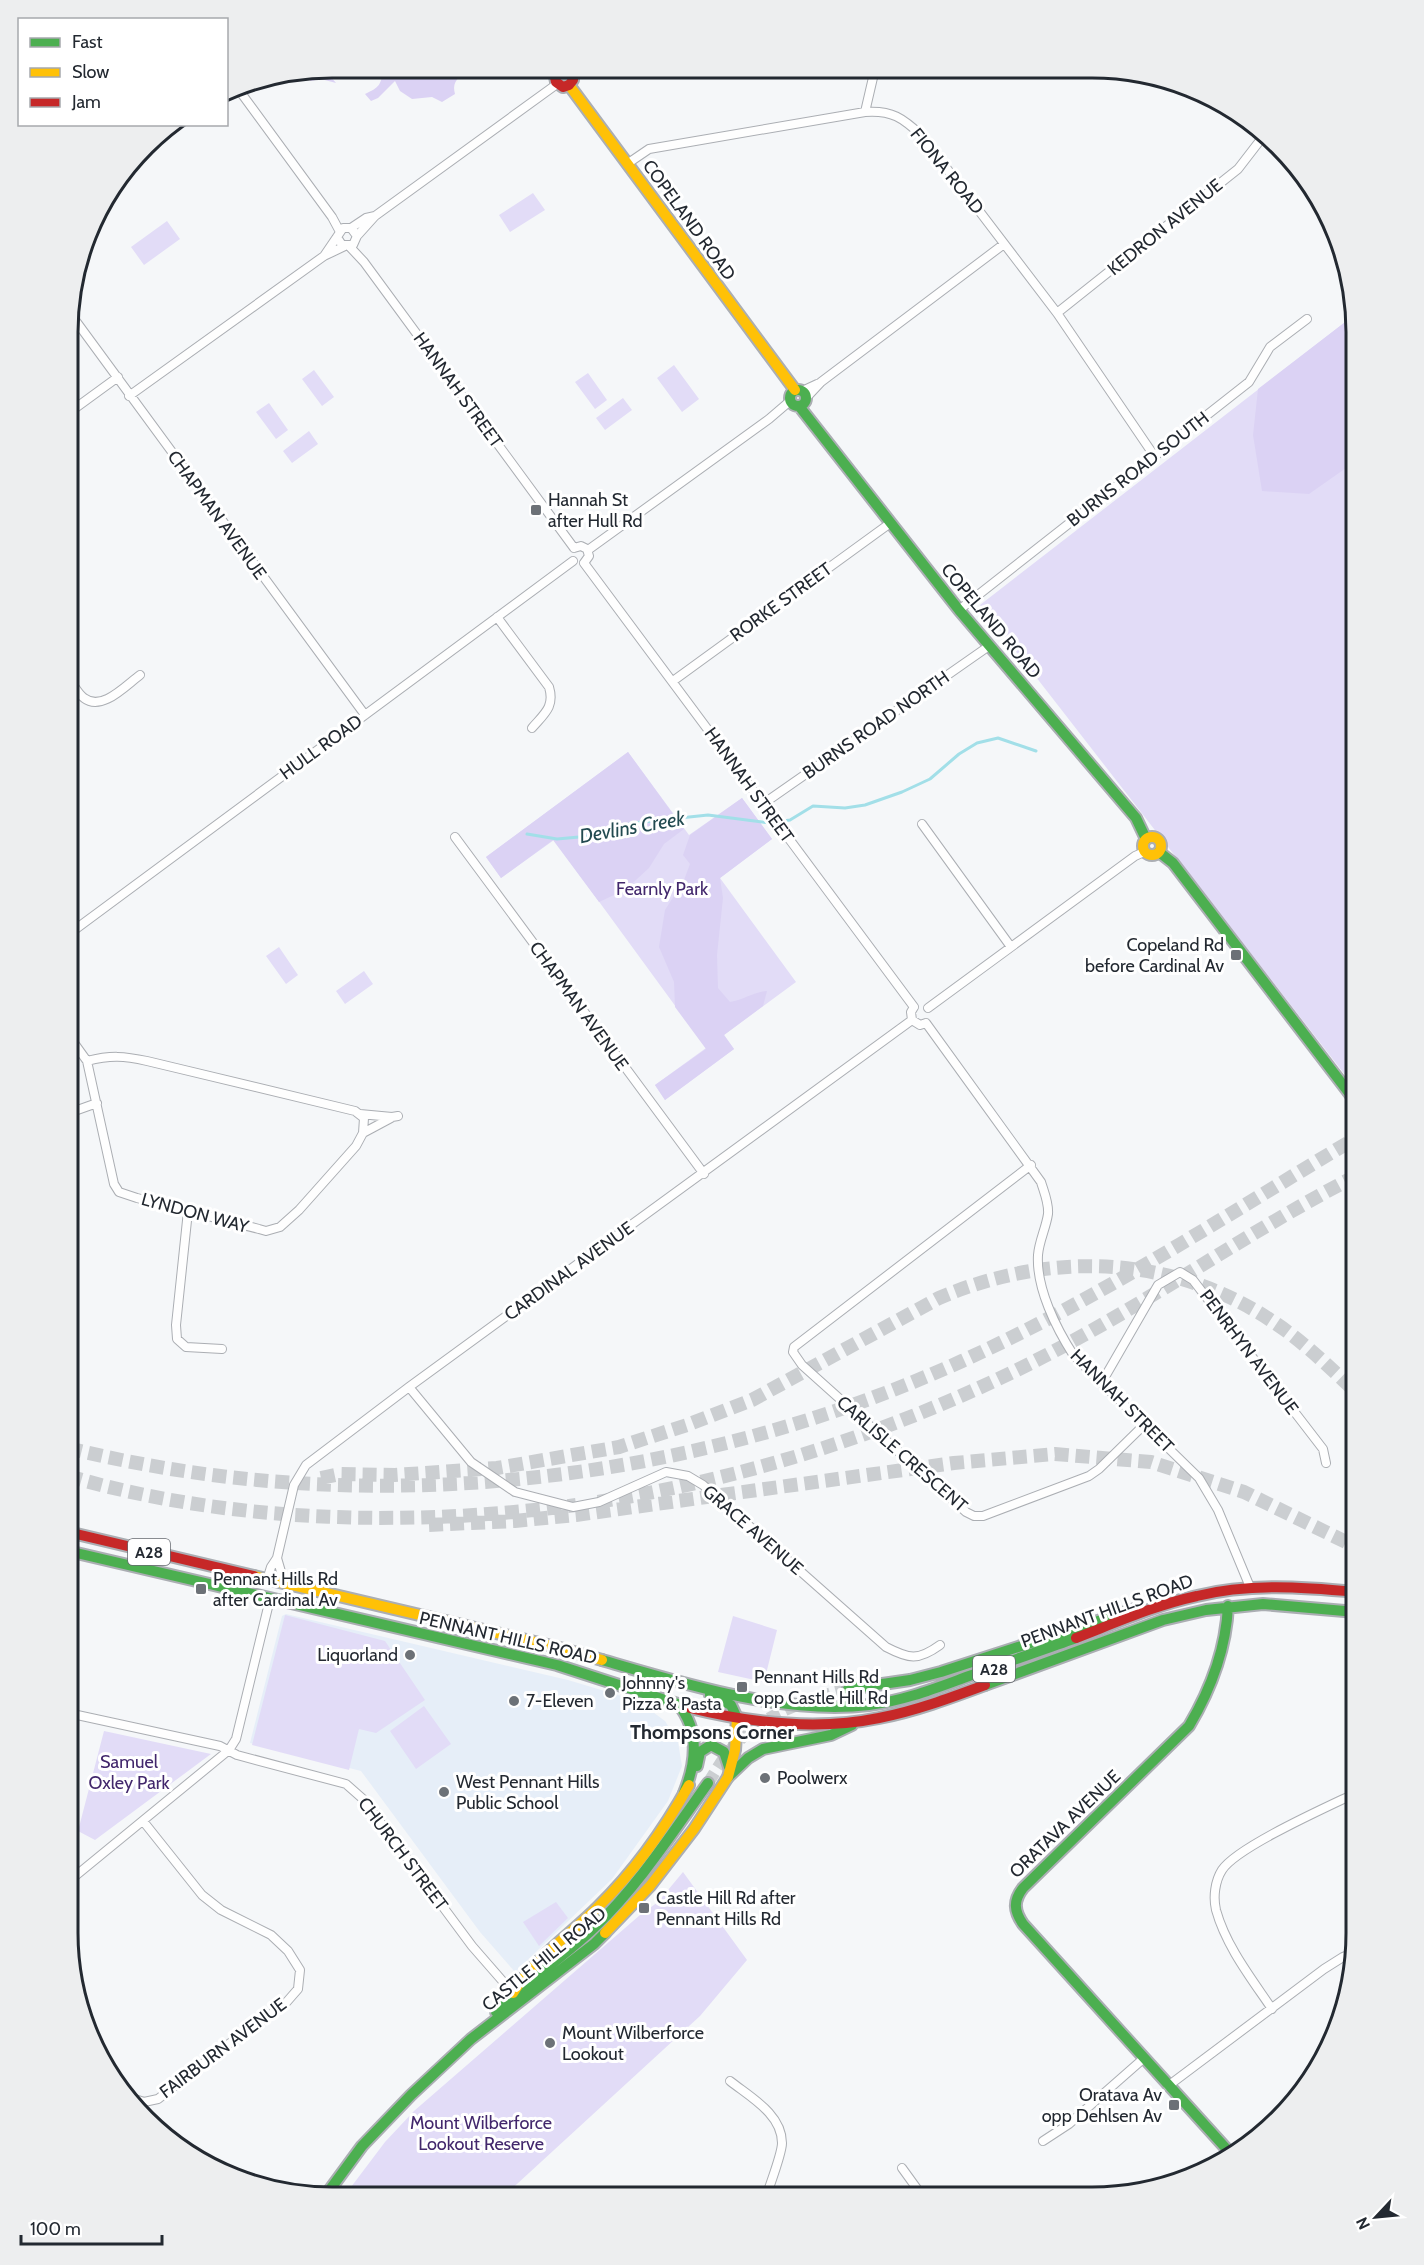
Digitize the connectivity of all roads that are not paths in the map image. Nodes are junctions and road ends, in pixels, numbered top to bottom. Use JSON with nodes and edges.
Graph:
{"nodes":[{"id":1,"x":556,"y":78,"type":"edge"},
{"id":2,"x":573,"y":78,"type":"edge"},
{"id":3,"x":873,"y":78,"type":"edge"},
{"id":4,"x":557,"y":84,"type":"junction"},
{"id":5,"x":569,"y":85,"type":"junction"},
{"id":6,"x":241,"y":94,"type":"edge"},
{"id":7,"x":865,"y":112,"type":"junction"},
{"id":8,"x":1260,"y":141,"type":"edge"},
{"id":9,"x":627,"y":164,"type":"junction"},
{"id":10,"x":375,"y":216,"type":"junction"},
{"id":11,"x":343,"y":231,"type":"junction"},
{"id":12,"x":351,"y":243,"type":"junction"},
{"id":13,"x":1004,"y":244,"type":"junction"},
{"id":14,"x":324,"y":256,"type":"junction"},
{"id":15,"x":1057,"y":313,"type":"junction"},
{"id":16,"x":1307,"y":319,"type":"dead end"},
{"id":17,"x":78,"y":324,"type":"edge"},
{"id":18,"x":118,"y":377,"type":"junction"},
{"id":19,"x":129,"y":396,"type":"junction"},
{"id":20,"x":798,"y":398,"type":"junction"},
{"id":21,"x":78,"y":406,"type":"edge"},
{"id":22,"x":1155,"y":456,"type":"junction"},
{"id":23,"x":889,"y":524,"type":"junction"},
{"id":24,"x":574,"y":548,"type":"junction"},
{"id":25,"x":588,"y":550,"type":"junction"},
{"id":26,"x":573,"y":561,"type":"junction"},
{"id":27,"x":584,"y":563,"type":"junction"},
{"id":28,"x":959,"y":610,"type":"junction"},
{"id":29,"x":497,"y":617,"type":"junction"},
{"id":30,"x":989,"y":646,"type":"junction"},
{"id":31,"x":140,"y":675,"type":"dead end"},
{"id":32,"x":673,"y":681,"type":"junction"},
{"id":33,"x":78,"y":691,"type":"edge"},
{"id":34,"x":365,"y":715,"type":"junction"},
{"id":35,"x":532,"y":728,"type":"dead end"},
{"id":36,"x":763,"y":804,"type":"junction"},
{"id":37,"x":922,"y":824,"type":"dead end"},
{"id":38,"x":454,"y":837,"type":"dead end"},
{"id":39,"x":1146,"y":839,"type":"junction"},
{"id":40,"x":1144,"y":852,"type":"junction"},
{"id":41,"x":1160,"y":852,"type":"junction"},
{"id":42,"x":78,"y":927,"type":"edge"},
{"id":43,"x":1011,"y":946,"type":"junction"},
{"id":44,"x":914,"y":1007,"type":"junction"},
{"id":45,"x":928,"y":1008,"type":"junction"},
{"id":46,"x":912,"y":1020,"type":"junction"},
{"id":47,"x":926,"y":1023,"type":"junction"},
{"id":48,"x":78,"y":1049,"type":"edge"},
{"id":49,"x":87,"y":1062,"type":"junction"},
{"id":50,"x":1346,"y":1089,"type":"edge"},
{"id":51,"x":97,"y":1103,"type":"junction"},
{"id":52,"x":78,"y":1110,"type":"edge"},
{"id":53,"x":360,"y":1114,"type":"junction"},
{"id":54,"x":363,"y":1133,"type":"junction"},
{"id":55,"x":1031,"y":1165,"type":"junction"},
{"id":56,"x":704,"y":1174,"type":"junction"},
{"id":57,"x":189,"y":1211,"type":"junction"},
{"id":58,"x":222,"y":1349,"type":"dead end"},
{"id":59,"x":784,"y":1352,"type":"dead end"},
{"id":60,"x":793,"y":1352,"type":"junction"},
{"id":61,"x":1102,"y":1382,"type":"junction"},
{"id":62,"x":410,"y":1387,"type":"junction"},
{"id":63,"x":1145,"y":1424,"type":"junction"},
{"id":64,"x":1326,"y":1463,"type":"dead end"},
{"id":65,"x":78,"y":1534,"type":"edge"},
{"id":66,"x":78,"y":1553,"type":"edge"},
{"id":67,"x":277,"y":1558,"type":"junction"},
{"id":68,"x":249,"y":1576,"type":"junction"},
{"id":69,"x":267,"y":1580,"type":"junction"},
{"id":70,"x":285,"y":1584,"type":"junction"},
{"id":71,"x":1250,"y":1587,"type":"junction"},
{"id":72,"x":1346,"y":1591,"type":"edge"},
{"id":73,"x":1190,"y":1597,"type":"junction"},
{"id":74,"x":276,"y":1598,"type":"junction"},
{"id":75,"x":1228,"y":1606,"type":"junction"},
{"id":76,"x":1346,"y":1611,"type":"edge"},
{"id":77,"x":940,"y":1645,"type":"dead end"},
{"id":78,"x":692,"y":1686,"type":"junction"},
{"id":79,"x":848,"y":1689,"type":"tunnel mouth"},
{"id":80,"x":678,"y":1704,"type":"junction"},
{"id":81,"x":78,"y":1715,"type":"edge"},
{"id":82,"x":736,"y":1718,"type":"junction"},
{"id":83,"x":856,"y":1723,"type":"junction"},
{"id":84,"x":229,"y":1750,"type":"junction"},
{"id":85,"x":728,"y":1777,"type":"junction"},
{"id":86,"x":708,"y":1783,"type":"tunnel mouth"},
{"id":87,"x":684,"y":1793,"type":"junction"},
{"id":88,"x":1346,"y":1798,"type":"edge"},
{"id":89,"x":143,"y":1821,"type":"junction"},
{"id":90,"x":78,"y":1874,"type":"edge"},
{"id":91,"x":1345,"y":1957,"type":"edge"},
{"id":92,"x":517,"y":1997,"type":"junction"},
{"id":93,"x":1272,"y":2009,"type":"junction"},
{"id":94,"x":1143,"y":2059,"type":"junction"},
{"id":95,"x":730,"y":2080,"type":"dead end"},
{"id":96,"x":1168,"y":2086,"type":"junction"},
{"id":97,"x":141,"y":2101,"type":"edge"},
{"id":98,"x":1042,"y":2141,"type":"dead end"},
{"id":99,"x":1226,"y":2149,"type":"edge"},
{"id":100,"x":902,"y":2168,"type":"dead end"},
{"id":101,"x":332,"y":2187,"type":"edge"},
{"id":102,"x":769,"y":2187,"type":"edge"},
{"id":103,"x":916,"y":2187,"type":"edge"}],
"edges":[{"from":1,"to":4,"type":"main road"},
{"from":2,"to":5,"type":"main road"},
{"from":3,"to":7,"type":"street"},
{"from":4,"to":5,"type":"main road"},
{"from":4,"to":10,"type":"street"},
{"from":5,"to":9,"type":"main road","name":"COPELAND ROAD"},
{"from":6,"to":11,"type":"street"},
{"from":7,"to":9,"type":"street","name":"FIONA ROAD"},
{"from":7,"to":13,"type":"street","name":"FIONA ROAD"},
{"from":8,"to":15,"type":"street","name":"KEDRON AVENUE"},
{"from":9,"to":20,"type":"main road","name":"COPELAND ROAD"},
{"from":10,"to":11,"type":"street"},
{"from":10,"to":12,"type":"street"},
{"from":11,"to":12,"type":"street"},
{"from":11,"to":12,"type":"street"},
{"from":11,"to":14,"type":"street"},
{"from":12,"to":14,"type":"street"},
{"from":12,"to":24,"type":"street","name":"HANNAH STREET"},
{"from":13,"to":15,"type":"street","name":"FIONA ROAD"},
{"from":13,"to":20,"type":"street"},
{"from":14,"to":19,"type":"street"},
{"from":15,"to":22,"type":"street","name":"FIONA ROAD"},
{"from":16,"to":22,"type":"street","name":"BURNS ROAD SOUTH"},
{"from":17,"to":18,"type":"street","name":"CHAPMAN AVENUE"},
{"from":18,"to":19,"type":"street","name":"CHAPMAN AVENUE"},
{"from":18,"to":21,"type":"street"},
{"from":19,"to":34,"type":"street","name":"CHAPMAN AVENUE"},
{"from":20,"to":23,"type":"main road","name":"COPELAND ROAD"},
{"from":20,"to":25,"type":"street"},
{"from":22,"to":28,"type":"street","name":"BURNS ROAD SOUTH"},
{"from":23,"to":28,"type":"main road","name":"COPELAND ROAD"},
{"from":23,"to":32,"type":"street","name":"RORKE STREET"},
{"from":24,"to":25,"type":"street"},
{"from":24,"to":26,"type":"street"},
{"from":25,"to":27,"type":"street"},
{"from":26,"to":27,"type":"street"},
{"from":26,"to":29,"type":"street","name":"HULL ROAD"},
{"from":27,"to":32,"type":"street","name":"HANNAH STREET"},
{"from":28,"to":30,"type":"main road","name":"COPELAND ROAD"},
{"from":29,"to":34,"type":"street","name":"HULL ROAD"},
{"from":29,"to":35,"type":"street"},
{"from":30,"to":36,"type":"street","name":"BURNS ROAD NORTH"},
{"from":30,"to":39,"type":"main road","name":"COPELAND ROAD"},
{"from":31,"to":33,"type":"street"},
{"from":32,"to":36,"type":"street","name":"HANNAH STREET"},
{"from":34,"to":42,"type":"street","name":"HULL ROAD"},
{"from":36,"to":44,"type":"street","name":"HANNAH STREET"},
{"from":37,"to":43,"type":"street"},
{"from":38,"to":56,"type":"street","name":"CHAPMAN AVENUE"},
{"from":39,"to":40,"type":"main road"},
{"from":39,"to":41,"type":"main road"},
{"from":40,"to":41,"type":"main road"},
{"from":40,"to":43,"type":"street"},
{"from":41,"to":50,"type":"main road"},
{"from":43,"to":45,"type":"street"},
{"from":44,"to":45,"type":"street"},
{"from":44,"to":46,"type":"street"},
{"from":45,"to":47,"type":"street"},
{"from":46,"to":47,"type":"street"},
{"from":46,"to":56,"type":"street","name":"CARDINAL AVENUE"},
{"from":47,"to":55,"type":"street","name":"HANNAH STREET"},
{"from":48,"to":49,"type":"street","name":"LYNDON WAY"},
{"from":49,"to":51,"type":"street","name":"LYNDON WAY"},
{"from":49,"to":53,"type":"street","name":"LYNDON WAY"},
{"from":51,"to":52,"type":"street"},
{"from":51,"to":57,"type":"street","name":"LYNDON WAY"},
{"from":53,"to":54,"type":"street"},
{"from":53,"to":54,"type":"street","name":"LYNDON WAY"},
{"from":54,"to":57,"type":"street","name":"LYNDON WAY"},
{"from":55,"to":60,"type":"street"},
{"from":55,"to":61,"type":"street","name":"HANNAH STREET"},
{"from":56,"to":62,"type":"street","name":"CARDINAL AVENUE"},
{"from":57,"to":58,"type":"street"},
{"from":59,"to":60,"type":"street"},
{"from":60,"to":63,"type":"street","name":"CARLISLE CRESCENT"},
{"from":61,"to":63,"type":"street","name":"HANNAH STREET"},
{"from":61,"to":64,"type":"street","name":"PENRHYN AVENUE"},
{"from":62,"to":67,"type":"street","name":"CARDINAL AVENUE"},
{"from":62,"to":77,"type":"street","name":"GRACE AVENUE"},
{"from":63,"to":71,"type":"street","name":"HANNAH STREET"},
{"from":65,"to":68,"type":"main road","name":"PENNANT HILLS ROAD","number":"A28"},
{"from":66,"to":74,"type":"main road","name":"PENNANT HILLS ROAD","number":"A28"},
{"from":67,"to":69,"type":"street","name":"CARDINAL AVENUE"},
{"from":67,"to":70,"type":"street"},
{"from":68,"to":69,"type":"main road","name":"PENNANT HILLS ROAD","number":"A28"},
{"from":68,"to":74,"type":"main road"},
{"from":69,"to":70,"type":"main road","name":"PENNANT HILLS ROAD","number":"A28"},
{"from":69,"to":74,"type":"main road"},
{"from":70,"to":74,"type":"main road"},
{"from":70,"to":78,"type":"main road","name":"PENNANT HILLS ROAD","number":"A28"},
{"from":71,"to":72,"type":"main road","name":"PENNANT HILLS ROAD","number":"A28"},
{"from":71,"to":73,"type":"main road","name":"PENNANT HILLS ROAD","number":"A28"},
{"from":73,"to":78,"type":"main road","name":"PENNANT HILLS ROAD","number":"A28"},
{"from":73,"to":79,"type":"main road"},
{"from":74,"to":80,"type":"main road","name":"PENNANT HILLS ROAD","number":"A28"},
{"from":74,"to":84,"type":"street"},
{"from":75,"to":76,"type":"main road","name":"PENNANT HILLS ROAD","number":"A28"},
{"from":75,"to":83,"type":"main road","name":"PENNANT HILLS ROAD","number":"A28"},
{"from":75,"to":94,"type":"main road","name":"ORATAVA AVENUE"},
{"from":78,"to":82,"type":"main road"},
{"from":80,"to":82,"type":"main road","name":"PENNANT HILLS ROAD","number":"A28"},
{"from":80,"to":87,"type":"main road"},
{"from":81,"to":84,"type":"street","name":"CHURCH STREET"},
{"from":82,"to":83,"type":"main road","name":"PENNANT HILLS ROAD","number":"A28"},
{"from":82,"to":85,"type":"main road","name":"CASTLE HILL ROAD"},
{"from":83,"to":85,"type":"main road"},
{"from":84,"to":89,"type":"street"},
{"from":84,"to":92,"type":"street","name":"CHURCH STREET"},
{"from":85,"to":87,"type":"main road"},
{"from":85,"to":92,"type":"main road","name":"CASTLE HILL ROAD"},
{"from":86,"to":92,"type":"main road","name":"CASTLE HILL ROAD"},
{"from":87,"to":92,"type":"main road"},
{"from":88,"to":93,"type":"street"},
{"from":89,"to":90,"type":"street"},
{"from":89,"to":97,"type":"street","name":"FAIRBURN AVENUE"},
{"from":91,"to":93,"type":"street"},
{"from":92,"to":101,"type":"main road","name":"CASTLE HILL ROAD"},
{"from":93,"to":96,"type":"street"},
{"from":94,"to":96,"type":"main road","name":"ORATAVA AVENUE"},
{"from":94,"to":98,"type":"street"},
{"from":95,"to":102,"type":"street"},
{"from":96,"to":99,"type":"main road","name":"ORATAVA AVENUE"},
{"from":100,"to":103,"type":"street"}]}
